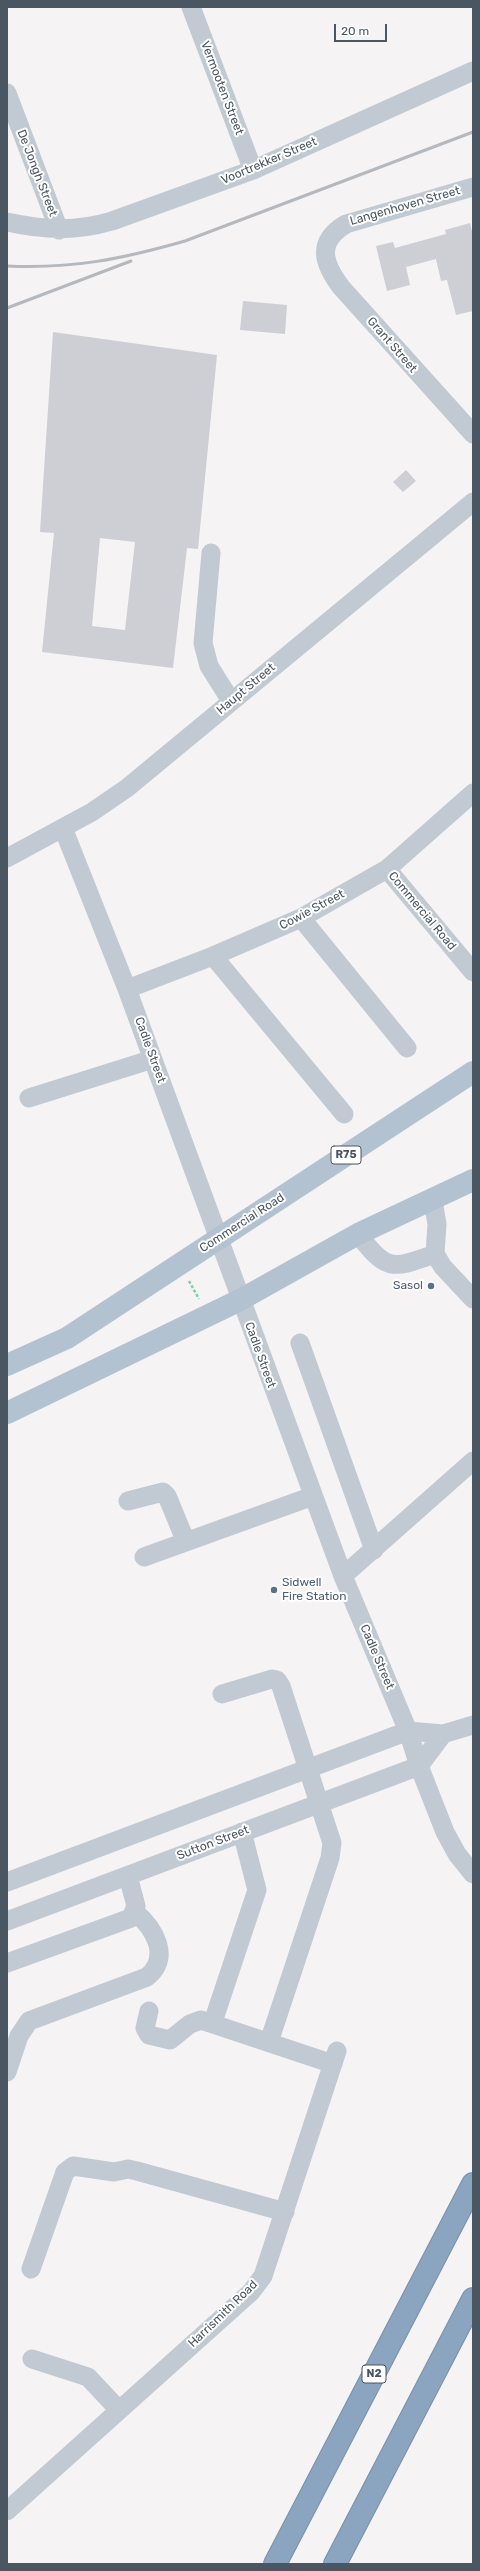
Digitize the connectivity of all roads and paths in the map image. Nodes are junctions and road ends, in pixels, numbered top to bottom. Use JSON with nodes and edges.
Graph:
{"nodes":[{"id":1,"x":192,"y":7,"type":"edge"},
{"id":2,"x":473,"y":71,"type":"edge"},
{"id":3,"x":7,"y":93,"type":"edge"},
{"id":4,"x":253,"y":170,"type":"junction"},
{"id":5,"x":473,"y":187,"type":"edge"},
{"id":6,"x":7,"y":222,"type":"edge"},
{"id":7,"x":59,"y":230,"type":"junction"},
{"id":8,"x":326,"y":248,"type":"joint"},
{"id":9,"x":473,"y":434,"type":"edge"},
{"id":10,"x":473,"y":502,"type":"edge"},
{"id":11,"x":211,"y":553,"type":"dead end"},
{"id":12,"x":231,"y":701,"type":"junction"},
{"id":13,"x":473,"y":793,"type":"edge"},
{"id":14,"x":63,"y":828,"type":"junction"},
{"id":15,"x":7,"y":858,"type":"edge"},
{"id":16,"x":387,"y":868,"type":"junction"},
{"id":17,"x":301,"y":918,"type":"junction"},
{"id":18,"x":213,"y":956,"type":"junction"},
{"id":19,"x":473,"y":972,"type":"edge"},
{"id":20,"x":127,"y":989,"type":"junction"},
{"id":21,"x":407,"y":1048,"type":"dead end"},
{"id":22,"x":153,"y":1059,"type":"junction"},
{"id":23,"x":473,"y":1072,"type":"edge"},
{"id":24,"x":29,"y":1098,"type":"dead end"},
{"id":25,"x":344,"y":1114,"type":"dead end"},
{"id":26,"x":473,"y":1180,"type":"edge"},
{"id":27,"x":433,"y":1201,"type":"junction"},
{"id":28,"x":358,"y":1234,"type":"junction"},
{"id":29,"x":218,"y":1238,"type":"junction"},
{"id":30,"x":435,"y":1254,"type":"junction"},
{"id":31,"x":180,"y":1265,"type":"junction"},
{"id":32,"x":473,"y":1299,"type":"edge"},
{"id":33,"x":240,"y":1300,"type":"junction"},
{"id":34,"x":209,"y":1315,"type":"junction"},
{"id":35,"x":300,"y":1343,"type":"dead end"},
{"id":36,"x":7,"y":1365,"type":"edge"},
{"id":37,"x":7,"y":1413,"type":"edge"},
{"id":38,"x":473,"y":1461,"type":"edge"},
{"id":39,"x":313,"y":1496,"type":"junction"},
{"id":40,"x":128,"y":1501,"type":"dead end"},
{"id":41,"x":186,"y":1542,"type":"junction"},
{"id":42,"x":374,"y":1550,"type":"junction"},
{"id":43,"x":144,"y":1557,"type":"dead end"},
{"id":44,"x":342,"y":1576,"type":"junction"},
{"id":45,"x":222,"y":1694,"type":"dead end"},
{"id":46,"x":473,"y":1725,"type":"edge"},
{"id":47,"x":408,"y":1731,"type":"junction"},
{"id":48,"x":443,"y":1734,"type":"junction"},
{"id":49,"x":419,"y":1766,"type":"junction"},
{"id":50,"x":308,"y":1768,"type":"junction"},
{"id":51,"x":320,"y":1803,"type":"junction"},
{"id":52,"x":242,"y":1832,"type":"junction"},
{"id":53,"x":473,"y":1874,"type":"edge"},
{"id":54,"x":128,"y":1876,"type":"junction"},
{"id":55,"x":7,"y":1882,"type":"edge"},
{"id":56,"x":136,"y":1912,"type":"junction"},
{"id":57,"x":8,"y":1918,"type":"edge"},
{"id":58,"x":7,"y":1963,"type":"edge"},
{"id":59,"x":149,"y":2011,"type":"dead end"},
{"id":60,"x":213,"y":2022,"type":"junction"},
{"id":61,"x":269,"y":2042,"type":"junction"},
{"id":62,"x":7,"y":2072,"type":"edge"},
{"id":63,"x":473,"y":2178,"type":"edge"},
{"id":64,"x":473,"y":2184,"type":"edge"},
{"id":65,"x":459,"y":2210,"type":"junction"},
{"id":66,"x":285,"y":2212,"type":"junction"},
{"id":67,"x":31,"y":2269,"type":"dead end"},
{"id":68,"x":473,"y":2299,"type":"edge"},
{"id":69,"x":32,"y":2359,"type":"dead end"},
{"id":70,"x":119,"y":2410,"type":"junction"},
{"id":71,"x":7,"y":2511,"type":"edge"},
{"id":72,"x":275,"y":2564,"type":"edge"},
{"id":73,"x":335,"y":2564,"type":"edge"}],
"edges":[{"from":1,"to":4,"type":"street","name":"Vermooten Street"},
{"from":2,"to":4,"type":"street","name":"Voortrekker Street"},
{"from":3,"to":7,"type":"street","name":"De Jongh Street"},
{"from":4,"to":7,"type":"street","name":"Voortrekker Street"},
{"from":5,"to":8,"type":"street","name":"Langenhoven Street"},
{"from":6,"to":7,"type":"street","name":"Voortrekker Street"},
{"from":8,"to":9,"type":"street","name":"Grant Street"},
{"from":10,"to":12,"type":"street","name":"Haupt Street"},
{"from":11,"to":12,"type":"street"},
{"from":12,"to":14,"type":"street","name":"Haupt Street"},
{"from":13,"to":16,"type":"street","name":"Cowie Street"},
{"from":14,"to":15,"type":"street","name":"Haupt Street"},
{"from":14,"to":20,"type":"street","name":"Cadle Street"},
{"from":16,"to":17,"type":"street","name":"Cowie Street"},
{"from":16,"to":19,"type":"street","name":"Commercial Road"},
{"from":17,"to":18,"type":"street","name":"Cowie Street"},
{"from":17,"to":21,"type":"street"},
{"from":18,"to":20,"type":"street","name":"Cowie Street"},
{"from":18,"to":25,"type":"street"},
{"from":20,"to":22,"type":"street","name":"Cadle Street"},
{"from":22,"to":24,"type":"street"},
{"from":22,"to":29,"type":"street","name":"Cadle Street"},
{"from":23,"to":29,"type":"main road","name":"Commercial Road","number":"R75"},
{"from":26,"to":27,"type":"main road"},
{"from":27,"to":28,"type":"main road"},
{"from":27,"to":30,"type":"street"},
{"from":28,"to":30,"type":"street"},
{"from":28,"to":33,"type":"main road"},
{"from":29,"to":31,"type":"main road","name":"Commercial Road","number":"R75"},
{"from":29,"to":33,"type":"street","name":"Cadle Street"},
{"from":30,"to":32,"type":"street"},
{"from":31,"to":34,"type":"path"},
{"from":31,"to":36,"type":"main road","name":"Commercial Road","number":"R75"},
{"from":33,"to":34,"type":"main road"},
{"from":33,"to":39,"type":"street","name":"Cadle Street"},
{"from":34,"to":37,"type":"main road"},
{"from":35,"to":42,"type":"street"},
{"from":38,"to":42,"type":"street"},
{"from":39,"to":41,"type":"street"},
{"from":39,"to":44,"type":"street","name":"Cadle Street"},
{"from":40,"to":41,"type":"street"},
{"from":41,"to":43,"type":"street"},
{"from":42,"to":44,"type":"street"},
{"from":44,"to":47,"type":"street","name":"Cadle Street"},
{"from":45,"to":50,"type":"street"},
{"from":46,"to":48,"type":"street"},
{"from":47,"to":48,"type":"street"},
{"from":47,"to":49,"type":"street","name":"Cadle Street"},
{"from":47,"to":50,"type":"street"},
{"from":48,"to":49,"type":"street"},
{"from":49,"to":51,"type":"street","name":"Sutton Street"},
{"from":49,"to":53,"type":"street","name":"Cadle Street"},
{"from":50,"to":51,"type":"street"},
{"from":50,"to":55,"type":"street"},
{"from":51,"to":52,"type":"street","name":"Sutton Street"},
{"from":51,"to":61,"type":"street"},
{"from":52,"to":54,"type":"street","name":"Sutton Street"},
{"from":52,"to":60,"type":"street"},
{"from":54,"to":56,"type":"street"},
{"from":54,"to":57,"type":"street","name":"Sutton Street"},
{"from":56,"to":58,"type":"street"},
{"from":56,"to":62,"type":"street"},
{"from":59,"to":60,"type":"street"},
{"from":60,"to":61,"type":"street"},
{"from":61,"to":66,"type":"street","name":"Harrismith Road"},
{"from":63,"to":65,"type":"highway"},
{"from":64,"to":65,"type":"highway","number":"N2"},
{"from":65,"to":72,"type":"highway","number":"N2"},
{"from":66,"to":67,"type":"street"},
{"from":66,"to":70,"type":"street","name":"Harrismith Road"},
{"from":68,"to":73,"type":"highway"},
{"from":69,"to":70,"type":"street"},
{"from":70,"to":71,"type":"street","name":"Harrismith Road"}]}
